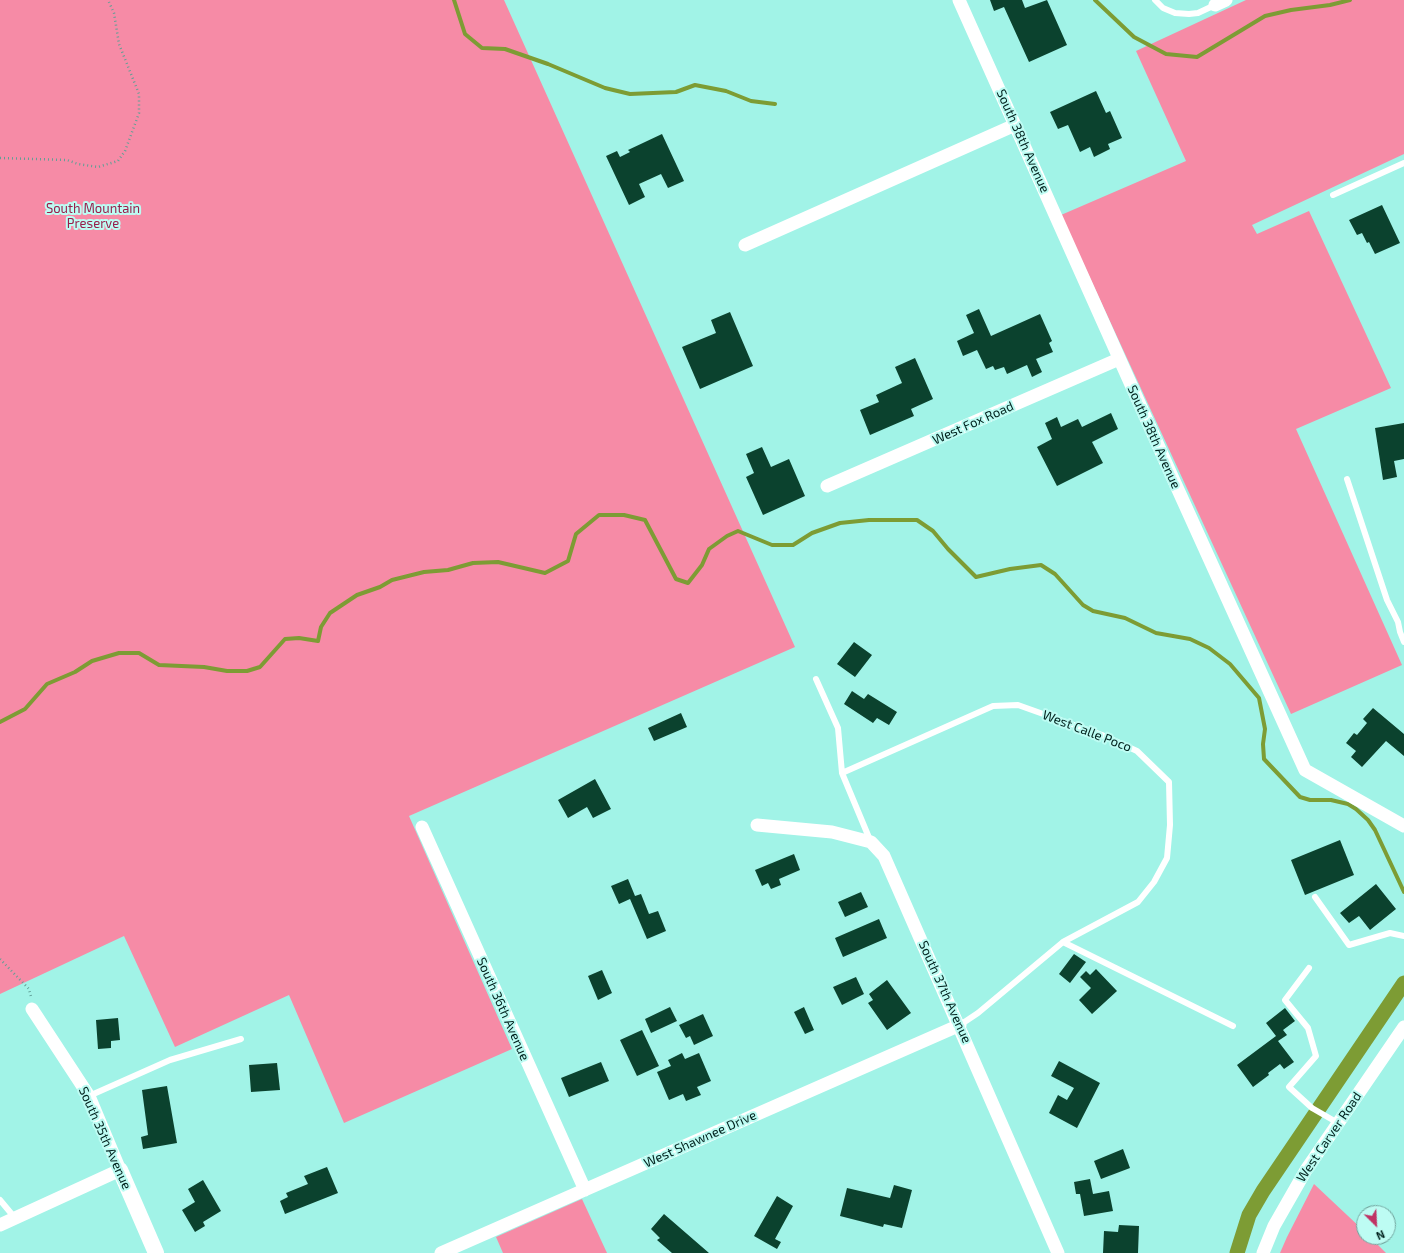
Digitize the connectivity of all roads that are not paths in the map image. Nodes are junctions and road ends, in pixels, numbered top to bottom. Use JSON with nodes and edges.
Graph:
{"nodes":[{"id":1,"x":959,"y":0,"type":"edge"},
{"id":2,"x":1155,"y":0,"type":"edge"},
{"id":3,"x":1221,"y":3,"type":"edge"},
{"id":4,"x":1015,"y":125,"type":"junction"},
{"id":5,"x":1404,"y":163,"type":"edge"},
{"id":6,"x":1333,"y":196,"type":"dead end"},
{"id":7,"x":745,"y":245,"type":"dead end"},
{"id":8,"x":1119,"y":359,"type":"junction"},
{"id":9,"x":1347,"y":479,"type":"dead end"},
{"id":10,"x":828,"y":486,"type":"dead end"},
{"id":11,"x":1404,"y":642,"type":"edge"},
{"id":12,"x":816,"y":679,"type":"dead end"},
{"id":13,"x":842,"y":773,"type":"junction"},
{"id":14,"x":757,"y":825,"type":"dead end"},
{"id":15,"x":1404,"y":826,"type":"edge"},
{"id":16,"x":422,"y":827,"type":"dead end"},
{"id":17,"x":871,"y":842,"type":"junction"},
{"id":18,"x":1315,"y":897,"type":"dead end"},
{"id":19,"x":1404,"y":936,"type":"edge"},
{"id":20,"x":1063,"y":942,"type":"junction"},
{"id":21,"x":1309,"y":968,"type":"dead end"},
{"id":22,"x":32,"y":1009,"type":"road end"},
{"id":23,"x":960,"y":1025,"type":"junction"},
{"id":24,"x":1233,"y":1026,"type":"dead end"},
{"id":25,"x":1404,"y":1026,"type":"edge"},
{"id":26,"x":241,"y":1038,"type":"dead end"},
{"id":27,"x":89,"y":1096,"type":"junction"},
{"id":28,"x":1338,"y":1123,"type":"junction"},
{"id":29,"x":120,"y":1170,"type":"junction"},
{"id":30,"x":585,"y":1190,"type":"junction"},
{"id":31,"x":0,"y":1200,"type":"edge"},
{"id":32,"x":15,"y":1218,"type":"junction"},
{"id":33,"x":0,"y":1225,"type":"edge"},
{"id":34,"x":156,"y":1253,"type":"edge"},
{"id":35,"x":441,"y":1253,"type":"edge"},
{"id":36,"x":1058,"y":1253,"type":"edge"},
{"id":37,"x":1263,"y":1253,"type":"edge"}],
"edges":[{"from":1,"to":4,"type":"street","name":"South 38th Avenue"},
{"from":2,"to":3,"type":"lane"},
{"from":4,"to":7,"type":"street"},
{"from":4,"to":8,"type":"street","name":"South 38th Avenue"},
{"from":5,"to":6,"type":"lane"},
{"from":8,"to":10,"type":"street","name":"West Fox Road"},
{"from":8,"to":15,"type":"street","name":"South 38th Avenue"},
{"from":9,"to":11,"type":"lane"},
{"from":12,"to":13,"type":"lane"},
{"from":13,"to":17,"type":"lane"},
{"from":13,"to":20,"type":"lane","name":"West Calle Poco"},
{"from":14,"to":17,"type":"street"},
{"from":16,"to":30,"type":"street","name":"South 36th Avenue"},
{"from":17,"to":23,"type":"street","name":"South 37th Avenue"},
{"from":18,"to":19,"type":"lane"},
{"from":20,"to":23,"type":"lane","name":"West Calle Poco"},
{"from":20,"to":24,"type":"lane"},
{"from":21,"to":28,"type":"lane"},
{"from":22,"to":27,"type":"street","name":"South 35th Avenue"},
{"from":23,"to":30,"type":"street","name":"West Shawnee Drive"},
{"from":23,"to":36,"type":"street","name":"South 37th Avenue"},
{"from":25,"to":28,"type":"street","name":"West Carver Road"},
{"from":26,"to":27,"type":"lane"},
{"from":27,"to":29,"type":"street","name":"South 35th Avenue"},
{"from":28,"to":37,"type":"street","name":"West Carver Road"},
{"from":29,"to":32,"type":"street"},
{"from":29,"to":34,"type":"street","name":"South 35th Avenue"},
{"from":30,"to":35,"type":"street","name":"West Shawnee Drive"},
{"from":31,"to":32,"type":"lane"},
{"from":32,"to":33,"type":"street"}]}
